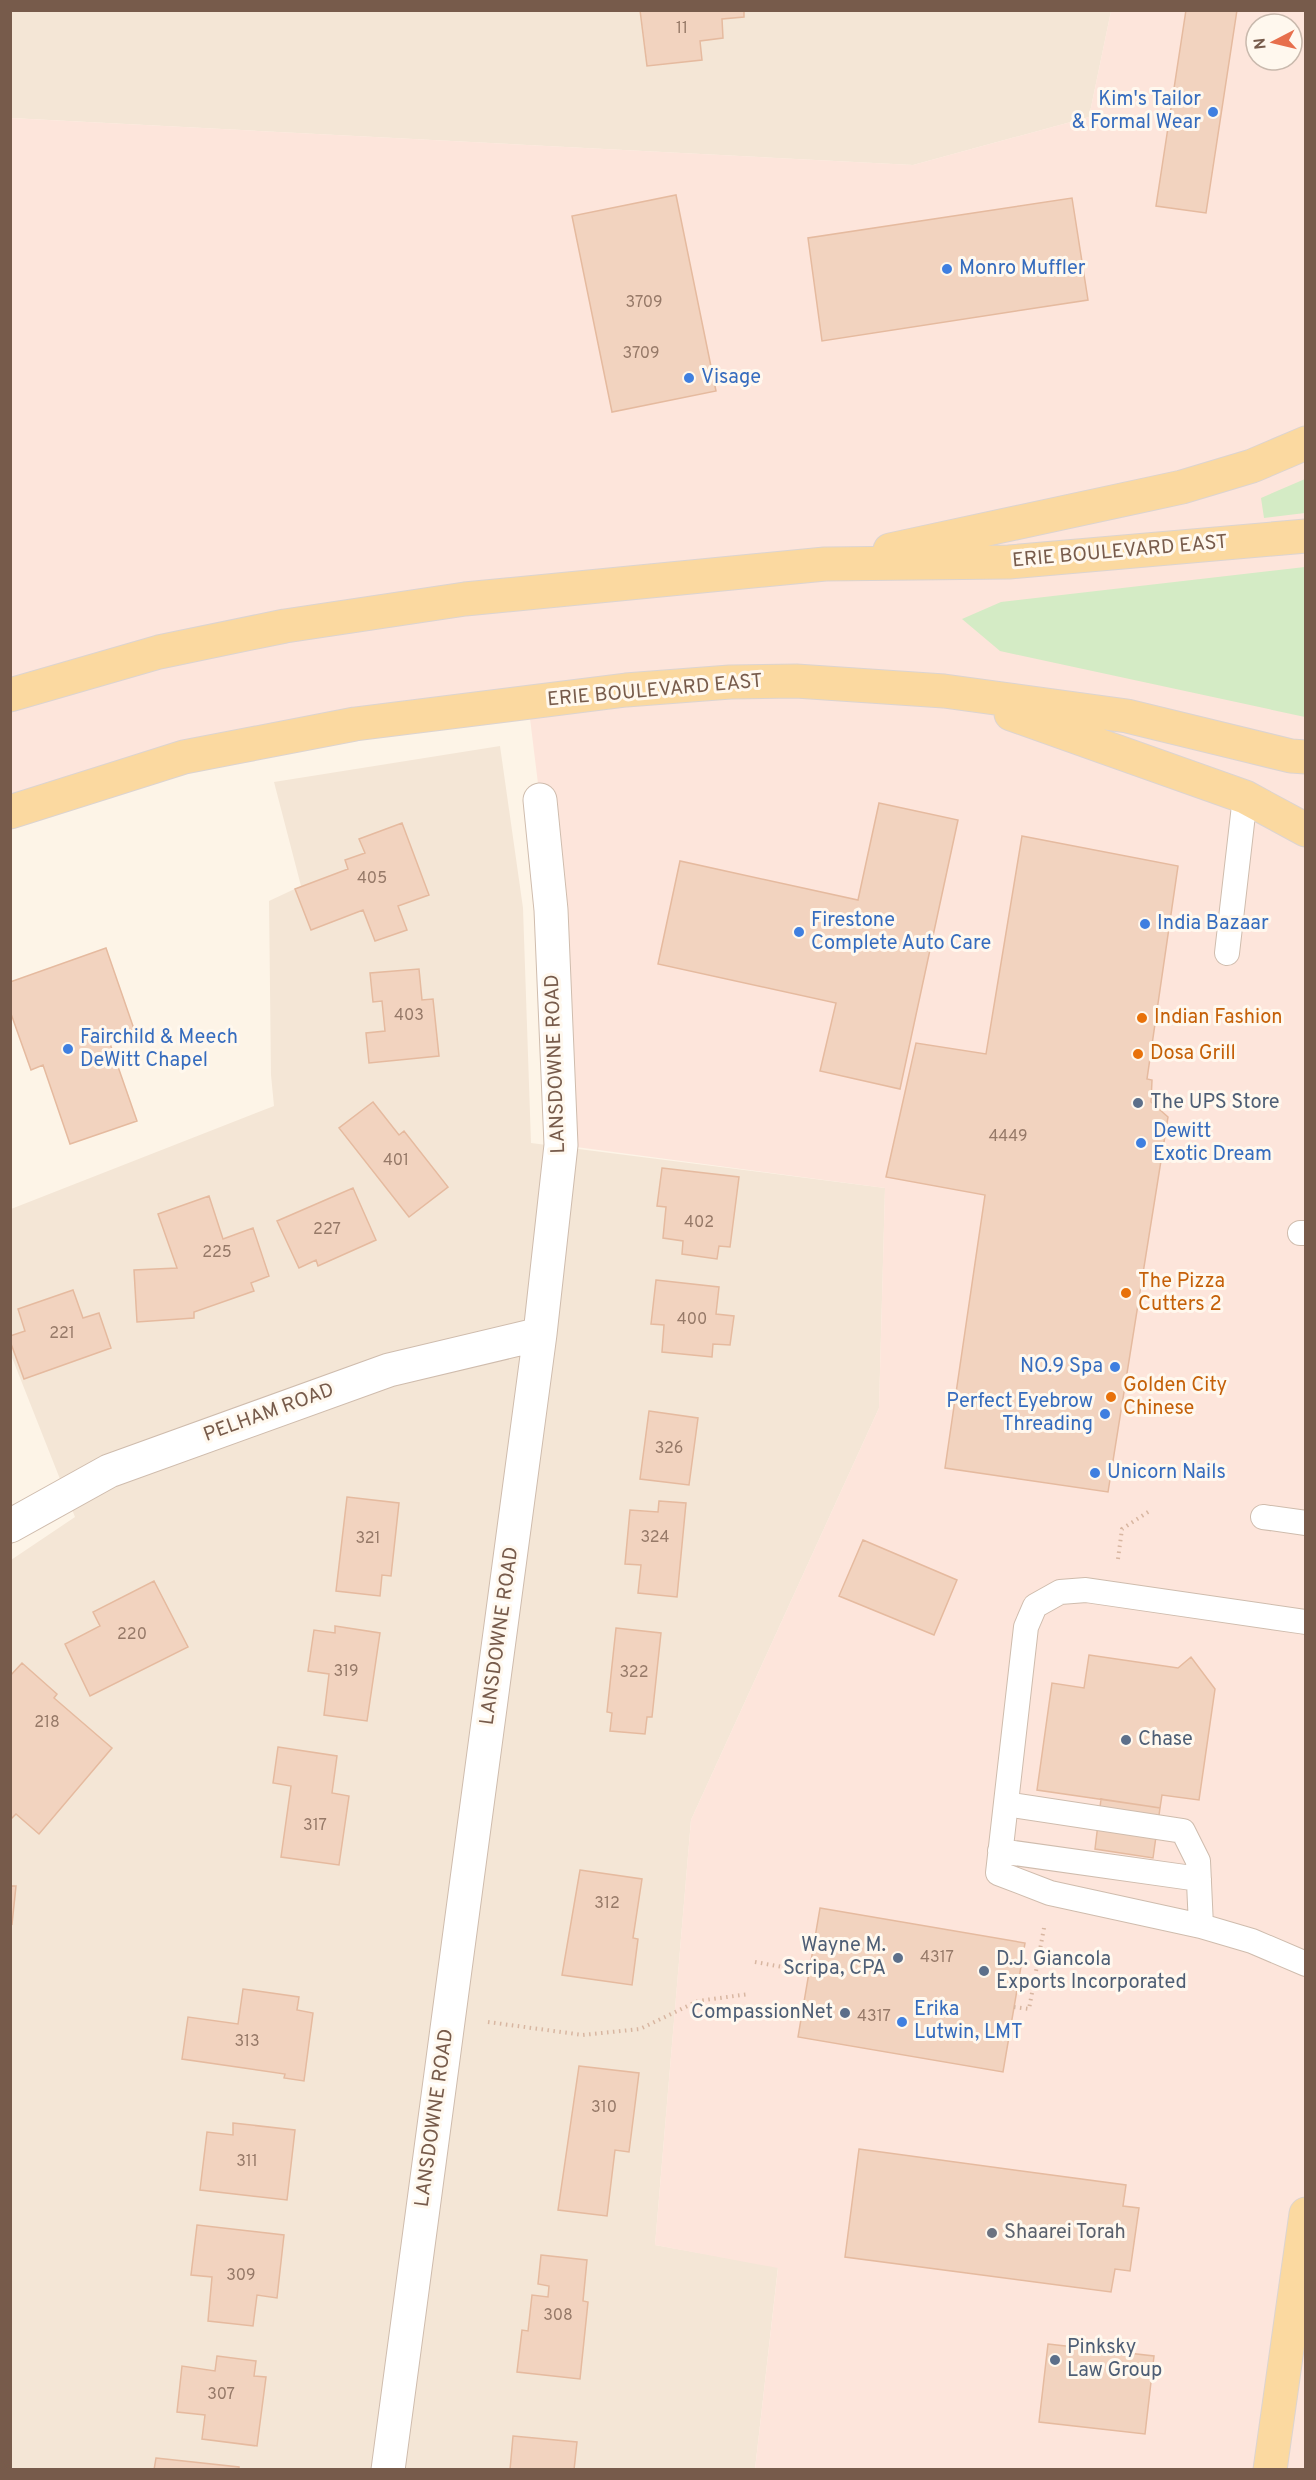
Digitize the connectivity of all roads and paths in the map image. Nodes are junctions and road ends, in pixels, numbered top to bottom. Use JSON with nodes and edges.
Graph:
{"nodes":[{"id":1,"x":1305,"y":443,"type":"edge"},
{"id":2,"x":1305,"y":536,"type":"edge"},
{"id":3,"x":825,"y":564,"type":"junction"},
{"id":4,"x":10,"y":681,"type":"edge"},
{"id":5,"x":45,"y":684,"type":"junction"},
{"id":6,"x":944,"y":691,"type":"junction"},
{"id":7,"x":10,"y":695,"type":"edge"},
{"id":8,"x":1305,"y":757,"type":"edge"},
{"id":9,"x":1245,"y":797,"type":"junction"},
{"id":10,"x":540,"y":800,"type":"dead end"},
{"id":11,"x":10,"y":812,"type":"edge"},
{"id":12,"x":1305,"y":830,"type":"edge"},
{"id":13,"x":1227,"y":953,"type":"dead end"},
{"id":14,"x":540,"y":1334,"type":"junction"},
{"id":15,"x":1151,"y":1510,"type":"dead end"},
{"id":16,"x":1263,"y":1517,"type":"dead end"},
{"id":17,"x":1305,"y":1523,"type":"edge"},
{"id":18,"x":10,"y":1527,"type":"edge"},
{"id":19,"x":1115,"y":1594,"type":"junction"},
{"id":20,"x":1305,"y":1622,"type":"edge"},
{"id":21,"x":1006,"y":1804,"type":"junction"},
{"id":22,"x":1000,"y":1851,"type":"junction"},
{"id":23,"x":1199,"y":1879,"type":"junction"},
{"id":24,"x":1201,"y":1926,"type":"junction"},
{"id":25,"x":1042,"y":1938,"type":"dead end"},
{"id":26,"x":755,"y":1962,"type":"dead end"},
{"id":27,"x":1305,"y":1964,"type":"edge"},
{"id":28,"x":810,"y":1972,"type":"dead end"},
{"id":29,"x":749,"y":1994,"type":"dead end"},
{"id":30,"x":1014,"y":2007,"type":"dead end"},
{"id":31,"x":448,"y":2016,"type":"junction"},
{"id":32,"x":1305,"y":2214,"type":"edge"},
{"id":33,"x":387,"y":2469,"type":"edge"},
{"id":34,"x":1270,"y":2469,"type":"edge"}],
"edges":[{"from":1,"to":3,"type":"main road"},
{"from":2,"to":3,"type":"main road","name":"ERIE BOULEVARD EAST"},
{"from":3,"to":5,"type":"main road","name":"ERIE BOULEVARD EAST"},
{"from":4,"to":5,"type":"lane"},
{"from":5,"to":7,"type":"main road","name":"ERIE BOULEVARD EAST"},
{"from":6,"to":8,"type":"main road","name":"ERIE BOULEVARD EAST"},
{"from":6,"to":9,"type":"main road"},
{"from":6,"to":11,"type":"main road","name":"ERIE BOULEVARD EAST"},
{"from":9,"to":12,"type":"main road"},
{"from":9,"to":13,"type":"lane"},
{"from":10,"to":14,"type":"street","name":"LANSDOWNE ROAD"},
{"from":14,"to":18,"type":"street","name":"PELHAM ROAD"},
{"from":14,"to":31,"type":"street","name":"LANSDOWNE ROAD"},
{"from":15,"to":19,"type":"path"},
{"from":16,"to":17,"type":"lane"},
{"from":19,"to":20,"type":"lane"},
{"from":19,"to":21,"type":"lane"},
{"from":21,"to":22,"type":"lane"},
{"from":21,"to":23,"type":"lane"},
{"from":22,"to":23,"type":"lane"},
{"from":22,"to":24,"type":"lane"},
{"from":23,"to":24,"type":"lane"},
{"from":24,"to":27,"type":"lane"},
{"from":25,"to":30,"type":"path"},
{"from":26,"to":28,"type":"path"},
{"from":29,"to":31,"type":"path"},
{"from":31,"to":33,"type":"street","name":"LANSDOWNE ROAD"},
{"from":32,"to":34,"type":"main road"}]}
